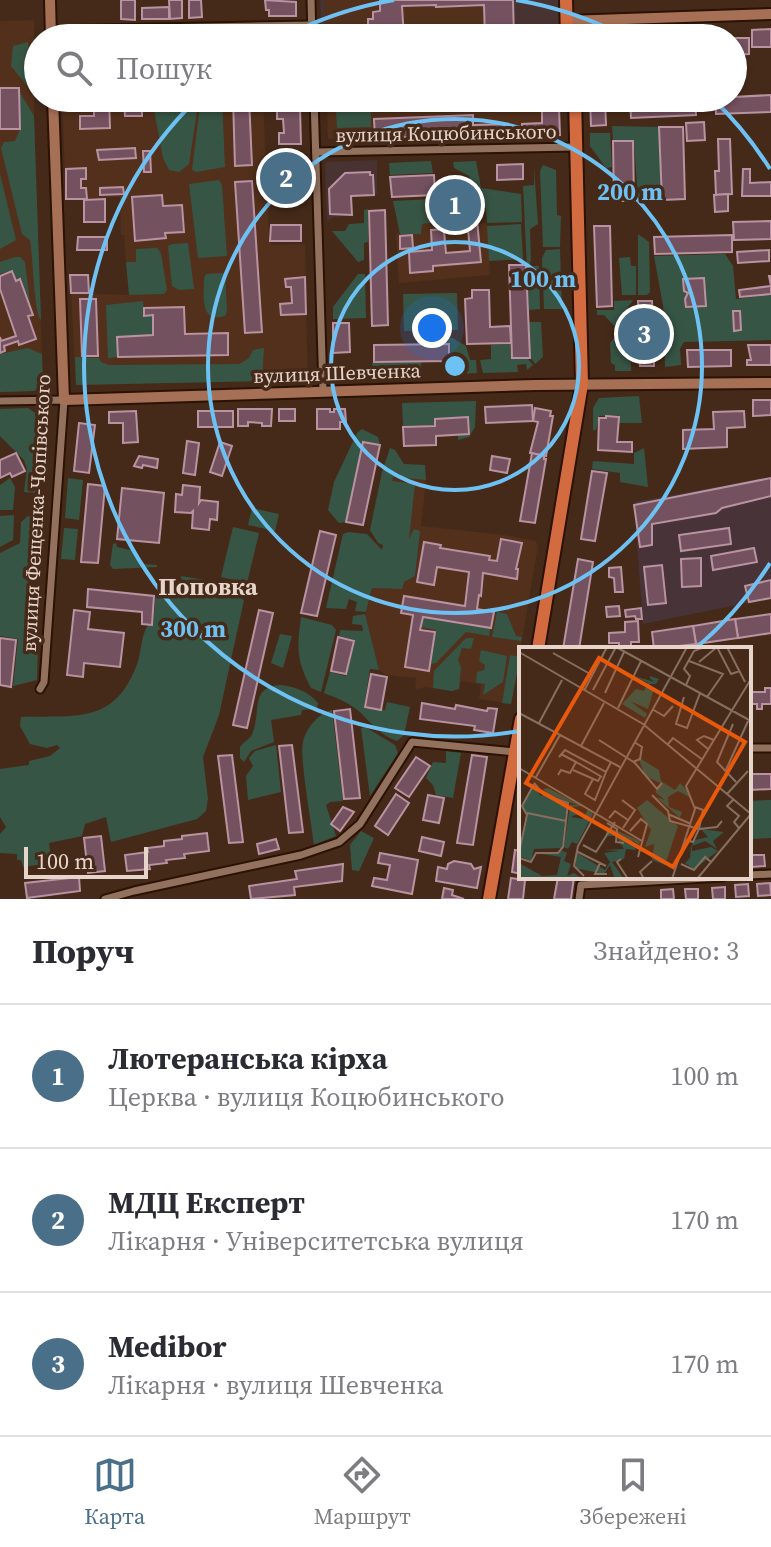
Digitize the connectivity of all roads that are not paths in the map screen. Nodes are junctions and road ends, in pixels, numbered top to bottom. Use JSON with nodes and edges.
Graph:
{"nodes":[{"id":1,"x":50,"y":0,"type":"edge"},
{"id":2,"x":311,"y":0,"type":"edge"},
{"id":3,"x":566,"y":0,"type":"edge"},
{"id":4,"x":572,"y":0,"type":"edge"},
{"id":5,"x":771,"y":14,"type":"edge"},
{"id":6,"x":570,"y":21,"type":"junction"},
{"id":7,"x":51,"y":24,"type":"edge"},
{"id":8,"x":312,"y":24,"type":"edge"},
{"id":9,"x":569,"y":24,"type":"edge"},
{"id":10,"x":571,"y":24,"type":"edge"},
{"id":11,"x":54,"y":112,"type":"edge"},
{"id":12,"x":315,"y":112,"type":"edge"},
{"id":13,"x":570,"y":112,"type":"edge"},
{"id":14,"x":574,"y":112,"type":"edge"},
{"id":15,"x":573,"y":147,"type":"junction"},
{"id":16,"x":316,"y":152,"type":"junction"},
{"id":17,"x":771,"y":383,"type":"edge"},
{"id":18,"x":579,"y":384,"type":"junction"},
{"id":19,"x":323,"y":390,"type":"junction"},
{"id":20,"x":64,"y":400,"type":"junction"},
{"id":21,"x":0,"y":401,"type":"edge"},
{"id":22,"x":536,"y":647,"type":"edge"},
{"id":23,"x":40,"y":689,"type":"dead end"},
{"id":24,"x":519,"y":751,"type":"edge"},
{"id":25,"x":771,"y":874,"type":"edge"},
{"id":26,"x":751,"y":875,"type":"edge"},
{"id":27,"x":688,"y":879,"type":"edge"},
{"id":28,"x":105,"y":899,"type":"edge"},
{"id":29,"x":492,"y":899,"type":"edge"},
{"id":30,"x":579,"y":899,"type":"edge"}],
"edges":[{"from":1,"to":7,"type":"street"},
{"from":2,"to":8,"type":"street"},
{"from":3,"to":6,"type":"highway"},
{"from":4,"to":6,"type":"highway"},
{"from":5,"to":6,"type":"street"},
{"from":6,"to":9,"type":"highway"},
{"from":6,"to":10,"type":"highway"},
{"from":11,"to":20,"type":"street","name":"вулиця Фещенка-Чопівського"},
{"from":12,"to":16,"type":"street"},
{"from":13,"to":15,"type":"highway"},
{"from":14,"to":15,"type":"highway"},
{"from":15,"to":16,"type":"street","name":"вулиця Коцюбинського"},
{"from":15,"to":18,"type":"highway"},
{"from":16,"to":19,"type":"street"},
{"from":17,"to":18,"type":"street","name":"вулиця Шевченка"},
{"from":18,"to":19,"type":"street","name":"вулиця Шевченка"},
{"from":18,"to":22,"type":"highway"},
{"from":19,"to":20,"type":"street","name":"вулиця Шевченка"},
{"from":20,"to":21,"type":"street","name":"вулиця Шевченка"},
{"from":20,"to":23,"type":"street","name":"вулиця Фещенка-Чопівського"},
{"from":24,"to":28,"type":"street"},
{"from":24,"to":29,"type":"highway"},
{"from":25,"to":26,"type":"street"},
{"from":27,"to":30,"type":"street"}]}
